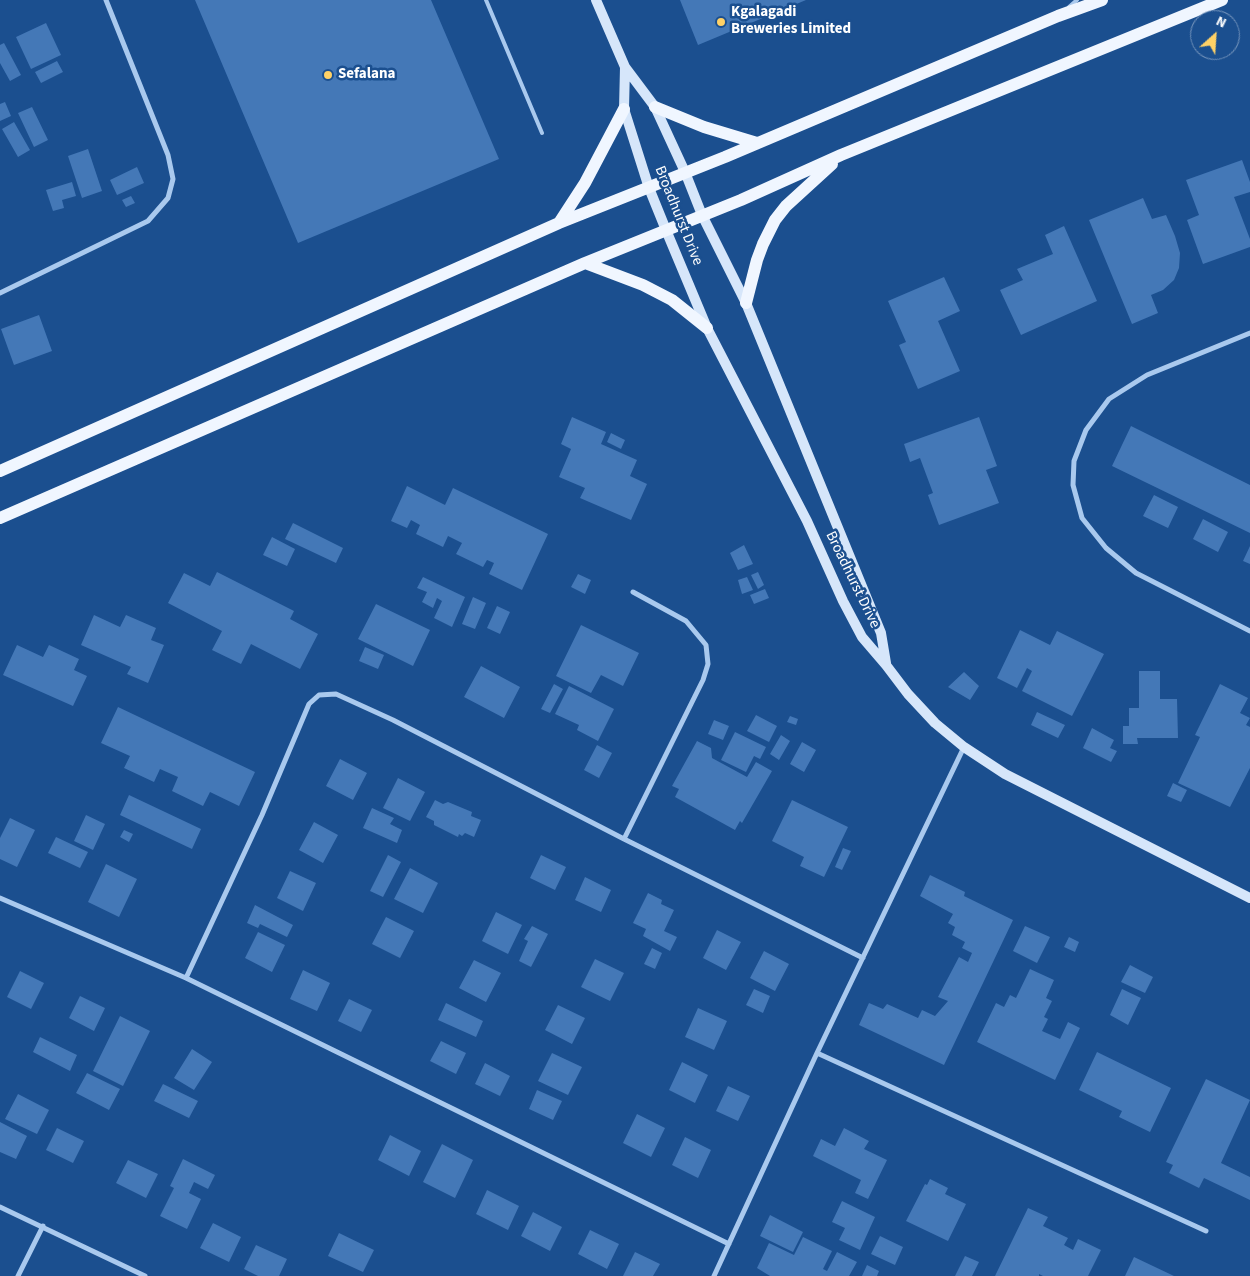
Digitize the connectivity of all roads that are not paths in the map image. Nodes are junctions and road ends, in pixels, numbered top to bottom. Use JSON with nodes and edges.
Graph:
{"nodes":[{"id":1,"x":106,"y":0,"type":"edge"},
{"id":2,"x":486,"y":0,"type":"edge"},
{"id":3,"x":596,"y":0,"type":"edge"},
{"id":4,"x":1077,"y":0,"type":"edge"},
{"id":5,"x":1102,"y":0,"type":"edge"},
{"id":6,"x":1222,"y":0,"type":"edge"},
{"id":7,"x":1058,"y":16,"type":"junction"},
{"id":8,"x":626,"y":67,"type":"junction"},
{"id":9,"x":655,"y":106,"type":"junction"},
{"id":10,"x":624,"y":109,"type":"junction"},
{"id":11,"x":542,"y":133,"type":"dead end"},
{"id":12,"x":757,"y":143,"type":"junction"},
{"id":13,"x":841,"y":155,"type":"junction"},
{"id":14,"x":685,"y":172,"type":"junction"},
{"id":15,"x":649,"y":188,"type":"junction"},
{"id":16,"x":702,"y":215,"type":"junction"},
{"id":17,"x":559,"y":223,"type":"junction"},
{"id":18,"x":666,"y":230,"type":"junction"},
{"id":19,"x":585,"y":263,"type":"junction"},
{"id":20,"x":0,"y":293,"type":"edge"},
{"id":21,"x":746,"y":303,"type":"junction"},
{"id":22,"x":707,"y":328,"type":"junction"},
{"id":23,"x":1250,"y":333,"type":"edge"},
{"id":24,"x":0,"y":471,"type":"edge"},
{"id":25,"x":0,"y":518,"type":"edge"},
{"id":26,"x":633,"y":592,"type":"dead end"},
{"id":27,"x":1250,"y":631,"type":"edge"},
{"id":28,"x":886,"y":665,"type":"junction"},
{"id":29,"x":964,"y":747,"type":"junction"},
{"id":30,"x":624,"y":839,"type":"junction"},
{"id":31,"x":0,"y":898,"type":"edge"},
{"id":32,"x":1250,"y":898,"type":"edge"},
{"id":33,"x":864,"y":958,"type":"junction"},
{"id":34,"x":186,"y":978,"type":"junction"},
{"id":35,"x":817,"y":1053,"type":"junction"},
{"id":36,"x":0,"y":1206,"type":"edge"},
{"id":37,"x":43,"y":1226,"type":"junction"},
{"id":38,"x":1206,"y":1231,"type":"dead end"},
{"id":39,"x":729,"y":1244,"type":"junction"},
{"id":40,"x":18,"y":1276,"type":"edge"},
{"id":41,"x":145,"y":1276,"type":"edge"},
{"id":42,"x":714,"y":1276,"type":"edge"}],
"edges":[{"from":1,"to":20,"type":"street"},
{"from":2,"to":11,"type":"lane"},
{"from":3,"to":8,"type":"street"},
{"from":4,"to":7,"type":"lane"},
{"from":5,"to":7,"type":"main road"},
{"from":6,"to":13,"type":"main road"},
{"from":7,"to":12,"type":"main road"},
{"from":8,"to":9,"type":"street","name":"Broadhurst Drive"},
{"from":8,"to":10,"type":"street","name":"Broadhurst Drive"},
{"from":9,"to":12,"type":"main road"},
{"from":9,"to":14,"type":"street","name":"Broadhurst Drive"},
{"from":10,"to":15,"type":"street","name":"Broadhurst Drive"},
{"from":10,"to":17,"type":"main road"},
{"from":12,"to":14,"type":"main road"},
{"from":13,"to":16,"type":"main road"},
{"from":13,"to":21,"type":"main road"},
{"from":14,"to":15,"type":"main road"},
{"from":14,"to":16,"type":"street","name":"Broadhurst Drive"},
{"from":15,"to":17,"type":"main road"},
{"from":15,"to":18,"type":"street","name":"Broadhurst Drive"},
{"from":16,"to":18,"type":"main road"},
{"from":16,"to":21,"type":"street","name":"Broadhurst Drive"},
{"from":17,"to":24,"type":"main road"},
{"from":18,"to":19,"type":"main road"},
{"from":18,"to":22,"type":"street","name":"Broadhurst Drive"},
{"from":19,"to":22,"type":"main road"},
{"from":19,"to":25,"type":"main road"},
{"from":21,"to":28,"type":"street","name":"Broadhurst Drive"},
{"from":22,"to":28,"type":"street","name":"Broadhurst Drive"},
{"from":23,"to":27,"type":"street"},
{"from":26,"to":30,"type":"street"},
{"from":28,"to":29,"type":"street"},
{"from":29,"to":32,"type":"street"},
{"from":29,"to":33,"type":"street"},
{"from":30,"to":33,"type":"street"},
{"from":30,"to":34,"type":"street"},
{"from":31,"to":34,"type":"street"},
{"from":33,"to":35,"type":"street"},
{"from":34,"to":39,"type":"street"},
{"from":35,"to":38,"type":"street"},
{"from":35,"to":39,"type":"street"},
{"from":36,"to":37,"type":"street"},
{"from":37,"to":40,"type":"street"},
{"from":37,"to":41,"type":"street"},
{"from":39,"to":42,"type":"street"}]}
